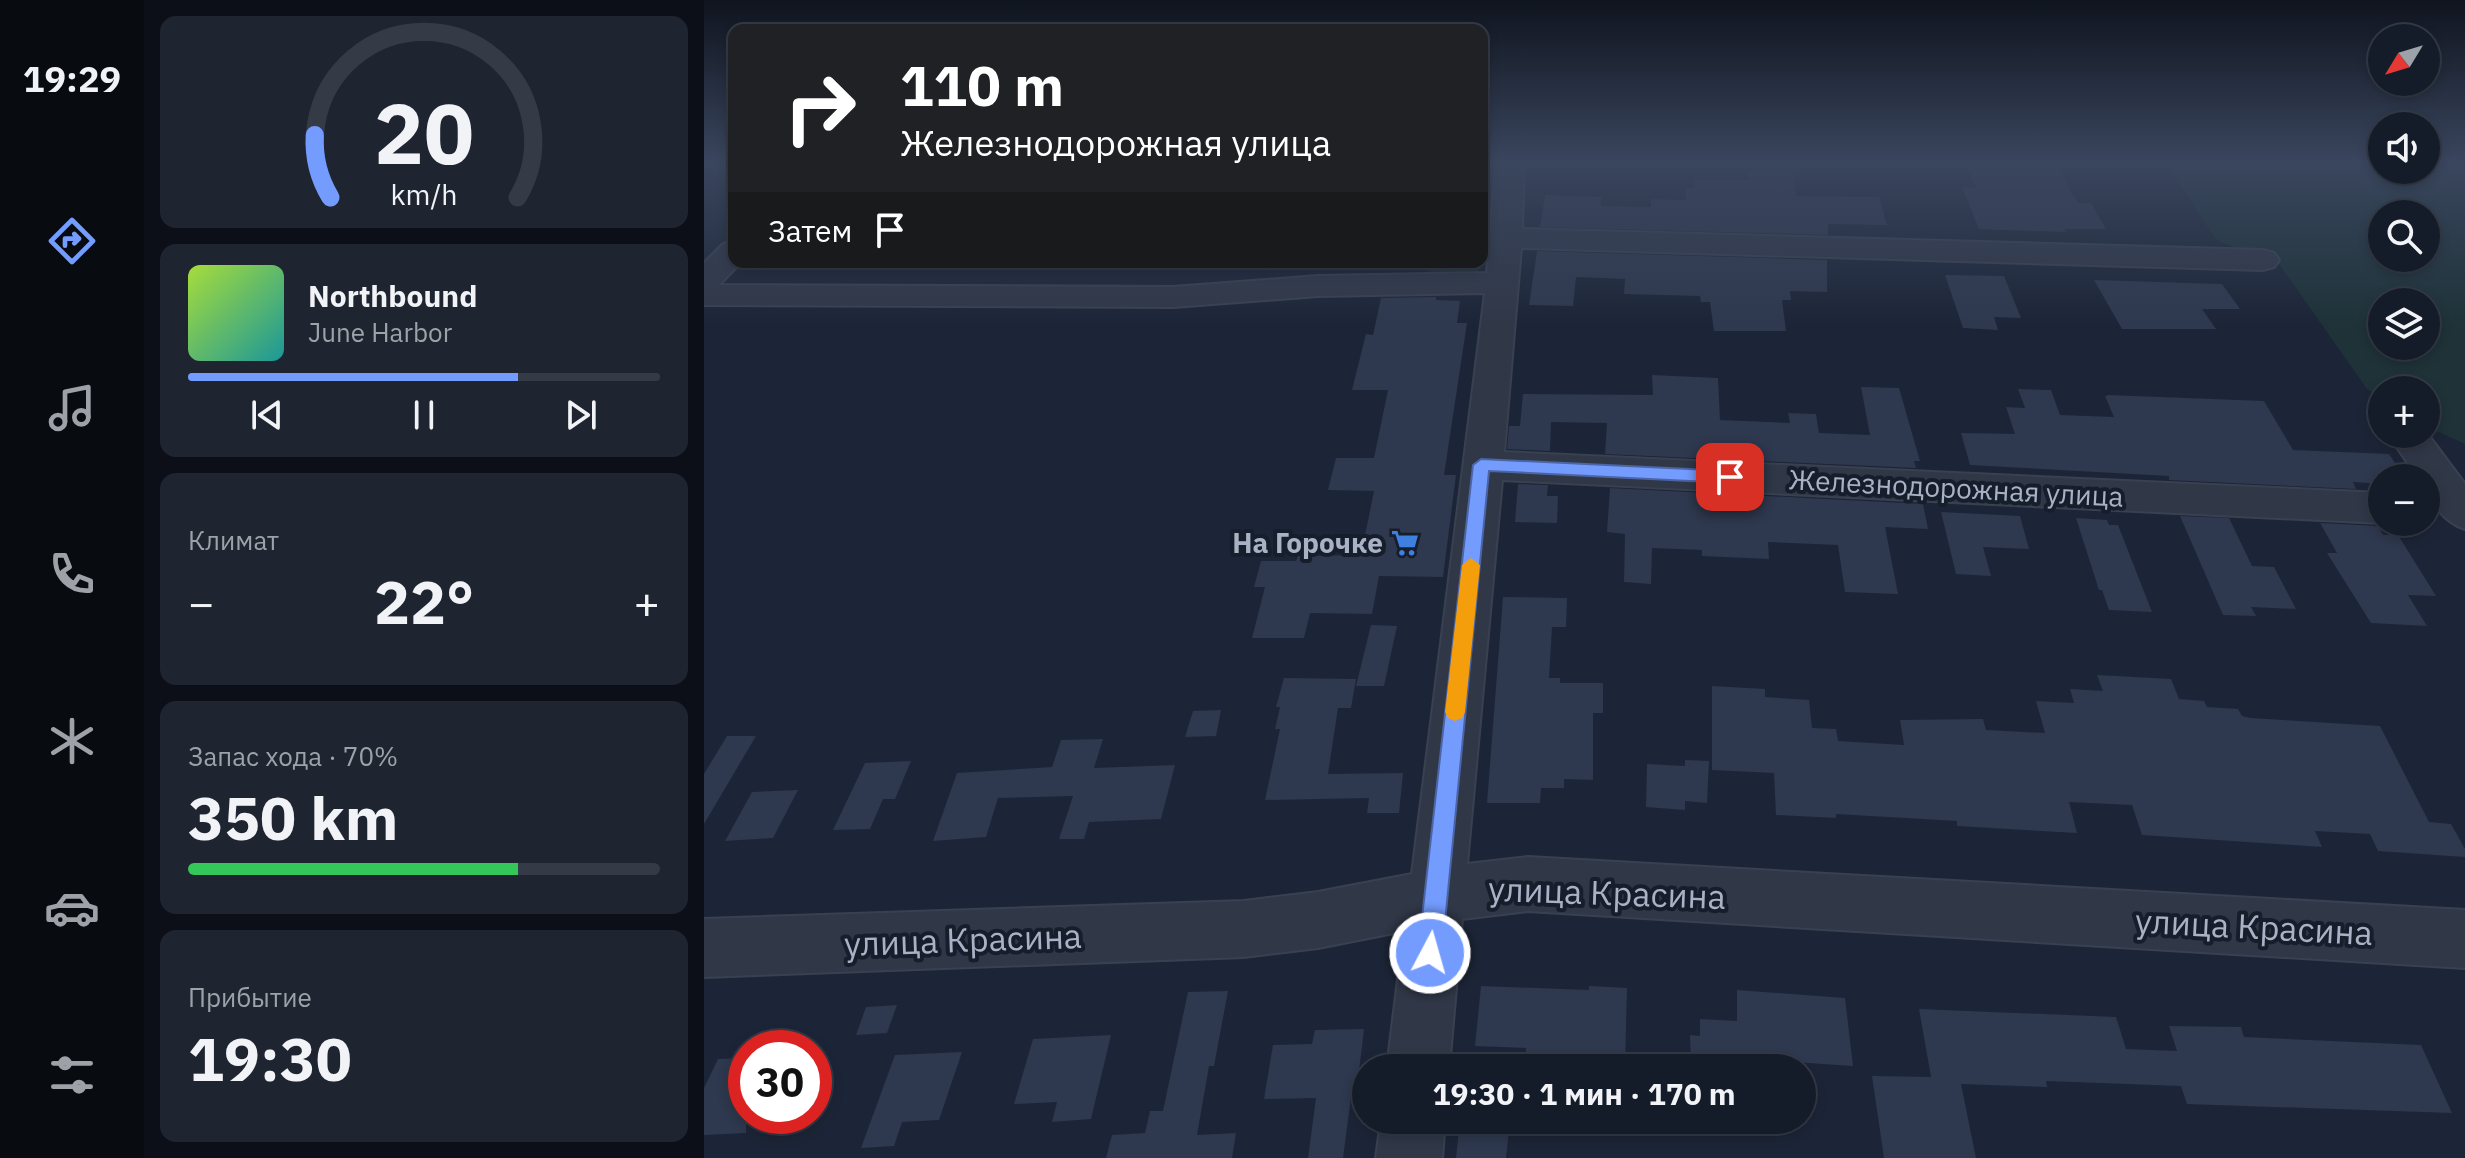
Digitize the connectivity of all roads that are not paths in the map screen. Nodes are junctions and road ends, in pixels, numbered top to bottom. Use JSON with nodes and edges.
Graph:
{"nodes":[{"id":1,"x":1506,"y":217,"type":"edge"},
{"id":2,"x":1505,"y":238,"type":"junction"},
{"id":3,"x":728,"y":257,"type":"edge"},
{"id":4,"x":2263,"y":260,"type":"dead end"},
{"id":5,"x":1031,"y":268,"type":"edge"},
{"id":6,"x":1250,"y":268,"type":"edge"},
{"id":7,"x":704,"y":282,"type":"edge"},
{"id":8,"x":1503,"y":283,"type":"junction"},
{"id":9,"x":1240,"y":293,"type":"junction"},
{"id":10,"x":704,"y":295,"type":"edge"},
{"id":11,"x":1011,"y":297,"type":"junction"},
{"id":12,"x":2415,"y":448,"type":"edge"},
{"id":13,"x":1481,"y":465,"type":"junction"},
{"id":14,"x":2368,"y":507,"type":"edge"},
{"id":15,"x":2451,"y":512,"type":"edge"},
{"id":16,"x":1435,"y":895,"type":"junction"},
{"id":17,"x":2465,"y":939,"type":"edge"},
{"id":18,"x":704,"y":948,"type":"edge"},
{"id":19,"x":1419,"y":1054,"type":"edge"},
{"id":20,"x":1412,"y":1134,"type":"edge"},
{"id":21,"x":1409,"y":1158,"type":"edge"}],
"edges":[{"from":1,"to":2,"type":"street"},
{"from":2,"to":4,"type":"street"},
{"from":2,"to":8,"type":"street"},
{"from":3,"to":7,"type":"street"},
{"from":5,"to":11,"type":"street"},
{"from":6,"to":9,"type":"street"},
{"from":8,"to":9,"type":"street"},
{"from":8,"to":13,"type":"street"},
{"from":9,"to":11,"type":"street"},
{"from":10,"to":11,"type":"street"},
{"from":12,"to":15,"type":"street"},
{"from":13,"to":14,"type":"street","name":"Железнодорожная улица"},
{"from":13,"to":16,"type":"street"},
{"from":16,"to":17,"type":"street","name":"улица Красина"},
{"from":16,"to":18,"type":"street","name":"улица Красина"},
{"from":16,"to":19,"type":"street"},
{"from":20,"to":21,"type":"street"}]}
